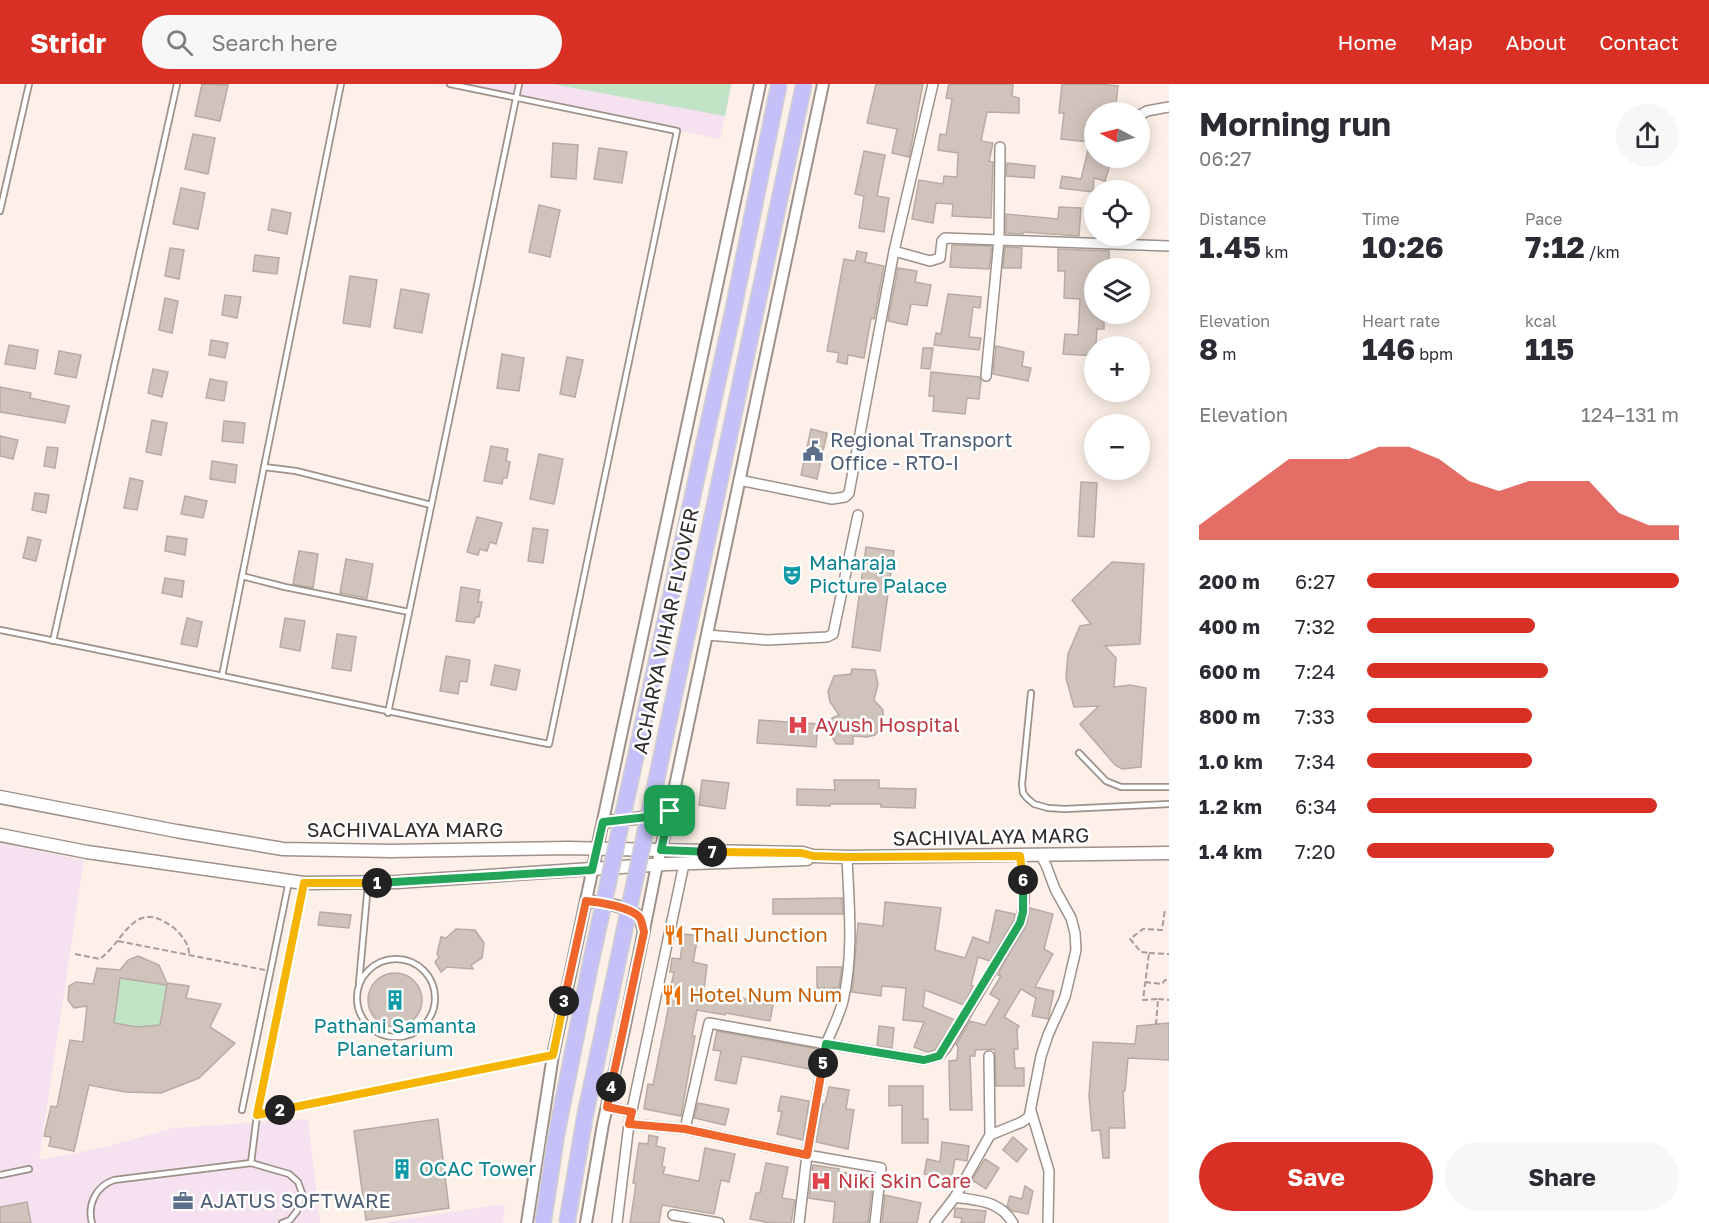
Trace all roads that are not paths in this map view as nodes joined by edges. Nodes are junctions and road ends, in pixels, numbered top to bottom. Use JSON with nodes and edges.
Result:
{"nodes":[{"id":1,"x":28,"y":84,"type":"edge"},
{"id":2,"x":177,"y":84,"type":"edge"},
{"id":3,"x":341,"y":84,"type":"edge"},
{"id":4,"x":450,"y":84,"type":"edge"},
{"id":5,"x":519,"y":84,"type":"edge"},
{"id":6,"x":760,"y":84,"type":"edge"},
{"id":7,"x":779,"y":84,"type":"edge"},
{"id":8,"x":804,"y":84,"type":"edge"},
{"id":9,"x":823,"y":84,"type":"edge"},
{"id":10,"x":933,"y":84,"type":"edge"},
{"id":11,"x":516,"y":98,"type":"junction"},
{"id":12,"x":1169,"y":107,"type":"edge"},
{"id":13,"x":1150,"y":110,"type":"edge"},
{"id":14,"x":1000,"y":147,"type":"dead end"},
{"id":15,"x":0,"y":211,"type":"edge"},
{"id":16,"x":999,"y":240,"type":"junction"},
{"id":17,"x":1169,"y":246,"type":"edge"},
{"id":18,"x":894,"y":251,"type":"junction"},
{"id":19,"x":986,"y":376,"type":"dead end"},
{"id":20,"x":264,"y":467,"type":"junction"},
{"id":21,"x":739,"y":480,"type":"junction"},
{"id":22,"x":431,"y":505,"type":"junction"},
{"id":23,"x":858,"y":515,"type":"dead end"},
{"id":24,"x":242,"y":576,"type":"junction"},
{"id":25,"x":409,"y":612,"type":"junction"},
{"id":26,"x":0,"y":630,"type":"edge"},
{"id":27,"x":707,"y":635,"type":"junction"},
{"id":28,"x":53,"y":641,"type":"junction"},
{"id":29,"x":222,"y":676,"type":"junction"},
{"id":30,"x":1031,"y":693,"type":"dead end"},
{"id":31,"x":388,"y":713,"type":"junction"},
{"id":32,"x":1079,"y":753,"type":"dead end"},
{"id":33,"x":1169,"y":787,"type":"edge"},
{"id":34,"x":0,"y":797,"type":"edge"},
{"id":35,"x":1169,"y":804,"type":"edge"},
{"id":36,"x":670,"y":811,"type":"junction"},
{"id":37,"x":603,"y":822,"type":"junction"},
{"id":38,"x":0,"y":835,"type":"edge"},
{"id":39,"x":596,"y":849,"type":"junction"},
{"id":40,"x":661,"y":850,"type":"junction"},
{"id":41,"x":1040,"y":854,"type":"junction"},
{"id":42,"x":1169,"y":854,"type":"edge"},
{"id":43,"x":813,"y":856,"type":"junction"},
{"id":44,"x":1020,"y":856,"type":"junction"},
{"id":45,"x":847,"y":857,"type":"junction"},
{"id":46,"x":684,"y":864,"type":"junction"},
{"id":47,"x":657,"y":865,"type":"junction"},
{"id":48,"x":592,"y":870,"type":"junction"},
{"id":49,"x":289,"y":881,"type":"junction"},
{"id":50,"x":304,"y":883,"type":"junction"},
{"id":51,"x":368,"y":883,"type":"junction"},
{"id":52,"x":586,"y":901,"type":"junction"},
{"id":53,"x":644,"y":932,"type":"junction"},
{"id":54,"x":358,"y":986,"type":"junction"},
{"id":55,"x":826,"y":1044,"type":"junction"},
{"id":56,"x":553,"y":1055,"type":"junction"},
{"id":57,"x":988,"y":1056,"type":"dead end"},
{"id":58,"x":607,"y":1107,"type":"junction"},
{"id":59,"x":242,"y":1110,"type":"dead end"},
{"id":60,"x":1031,"y":1111,"type":"junction"},
{"id":61,"x":632,"y":1112,"type":"junction"},
{"id":62,"x":257,"y":1115,"type":"junction"},
{"id":63,"x":629,"y":1124,"type":"junction"},
{"id":64,"x":685,"y":1129,"type":"junction"},
{"id":65,"x":990,"y":1135,"type":"junction"},
{"id":66,"x":807,"y":1155,"type":"junction"},
{"id":67,"x":251,"y":1163,"type":"junction"},
{"id":68,"x":29,"y":1169,"type":"dead end"},
{"id":69,"x":0,"y":1175,"type":"edge"},
{"id":70,"x":955,"y":1197,"type":"junction"},
{"id":71,"x":673,"y":1215,"type":"dead end"},
{"id":72,"x":92,"y":1223,"type":"edge"},
{"id":73,"x":282,"y":1223,"type":"edge"},
{"id":74,"x":526,"y":1223,"type":"edge"},
{"id":75,"x":543,"y":1223,"type":"edge"},
{"id":76,"x":567,"y":1223,"type":"edge"},
{"id":77,"x":585,"y":1223,"type":"edge"},
{"id":78,"x":617,"y":1223,"type":"edge"},
{"id":79,"x":719,"y":1223,"type":"edge"},
{"id":80,"x":799,"y":1223,"type":"edge"},
{"id":81,"x":875,"y":1223,"type":"edge"},
{"id":82,"x":934,"y":1223,"type":"edge"},
{"id":83,"x":1013,"y":1223,"type":"edge"},
{"id":84,"x":1048,"y":1223,"type":"edge"}],
"edges":[{"from":1,"to":15,"type":"lane"},
{"from":2,"to":28,"type":"lane"},
{"from":3,"to":20,"type":"lane"},
{"from":4,"to":11,"type":"lane"},
{"from":5,"to":11,"type":"lane"},
{"from":6,"to":37,"type":"street"},
{"from":7,"to":75,"type":"highway","name":"ACHARYA VIHAR FLYOVER","bridge":true},
{"from":8,"to":76,"type":"highway","name":"ACHARYA VIHAR FLYOVER","bridge":true},
{"from":9,"to":21,"type":"street"},
{"from":10,"to":18,"type":"street"},
{"from":11,"to":22,"type":"lane"},
{"from":11,"to":31,"type":"lane"},
{"from":12,"to":13,"type":"street"},
{"from":14,"to":16,"type":"street"},
{"from":16,"to":17,"type":"street"},
{"from":16,"to":18,"type":"street"},
{"from":16,"to":19,"type":"street"},
{"from":18,"to":21,"type":"street"},
{"from":20,"to":22,"type":"lane"},
{"from":20,"to":24,"type":"lane"},
{"from":21,"to":27,"type":"street"},
{"from":22,"to":25,"type":"lane"},
{"from":23,"to":27,"type":"street"},
{"from":24,"to":25,"type":"lane"},
{"from":24,"to":29,"type":"lane"},
{"from":25,"to":31,"type":"lane"},
{"from":26,"to":28,"type":"lane"},
{"from":27,"to":36,"type":"street"},
{"from":28,"to":29,"type":"lane"},
{"from":29,"to":31,"type":"lane"},
{"from":30,"to":35,"type":"lane"},
{"from":32,"to":33,"type":"lane"},
{"from":34,"to":39,"type":"main road","name":"SACHIVALAYA MARG"},
{"from":36,"to":37,"type":"street"},
{"from":36,"to":40,"type":"street"},
{"from":37,"to":39,"type":"street"},
{"from":38,"to":49,"type":"main road","name":"SACHIVALAYA MARG"},
{"from":39,"to":40,"type":"main road","name":"SACHIVALAYA MARG"},
{"from":39,"to":48,"type":"street"},
{"from":40,"to":43,"type":"main road","name":"SACHIVALAYA MARG"},
{"from":40,"to":47,"type":"street"},
{"from":41,"to":42,"type":"main road","name":"SACHIVALAYA MARG"},
{"from":41,"to":44,"type":"main road","name":"SACHIVALAYA MARG"},
{"from":41,"to":60,"type":"street"},
{"from":43,"to":45,"type":"main road","name":"SACHIVALAYA MARG"},
{"from":43,"to":46,"type":"main road","name":"SACHIVALAYA MARG"},
{"from":44,"to":45,"type":"main road","name":"SACHIVALAYA MARG"},
{"from":44,"to":55,"type":"street"},
{"from":45,"to":55,"type":"street"},
{"from":46,"to":47,"type":"main road","name":"SACHIVALAYA MARG"},
{"from":46,"to":61,"type":"street"},
{"from":47,"to":48,"type":"main road","name":"SACHIVALAYA MARG"},
{"from":47,"to":53,"type":"street"},
{"from":48,"to":51,"type":"main road","name":"SACHIVALAYA MARG"},
{"from":48,"to":52,"type":"street"},
{"from":49,"to":50,"type":"main road","name":"SACHIVALAYA MARG"},
{"from":49,"to":59,"type":"lane"},
{"from":50,"to":51,"type":"main road","name":"SACHIVALAYA MARG"},
{"from":50,"to":62,"type":"lane"},
{"from":51,"to":54,"type":"lane"},
{"from":52,"to":53,"type":"street"},
{"from":52,"to":56,"type":"street"},
{"from":53,"to":58,"type":"street"},
{"from":54,"to":54,"type":"lane"},
{"from":55,"to":64,"type":"street"},
{"from":55,"to":66,"type":"street"},
{"from":56,"to":62,"type":"lane"},
{"from":56,"to":74,"type":"street"},
{"from":57,"to":65,"type":"street"},
{"from":58,"to":61,"type":"street"},
{"from":58,"to":77,"type":"street"},
{"from":60,"to":65,"type":"street"},
{"from":60,"to":84,"type":"street"},
{"from":61,"to":63,"type":"street"},
{"from":62,"to":67,"type":"lane"},
{"from":63,"to":64,"type":"street"},
{"from":63,"to":78,"type":"street"},
{"from":64,"to":66,"type":"street"},
{"from":65,"to":70,"type":"street"},
{"from":66,"to":80,"type":"street"},
{"from":66,"to":81,"type":"street"},
{"from":67,"to":72,"type":"lane"},
{"from":67,"to":73,"type":"lane"},
{"from":68,"to":69,"type":"lane"},
{"from":70,"to":82,"type":"street"},
{"from":70,"to":83,"type":"street"},
{"from":71,"to":79,"type":"street"}]}
